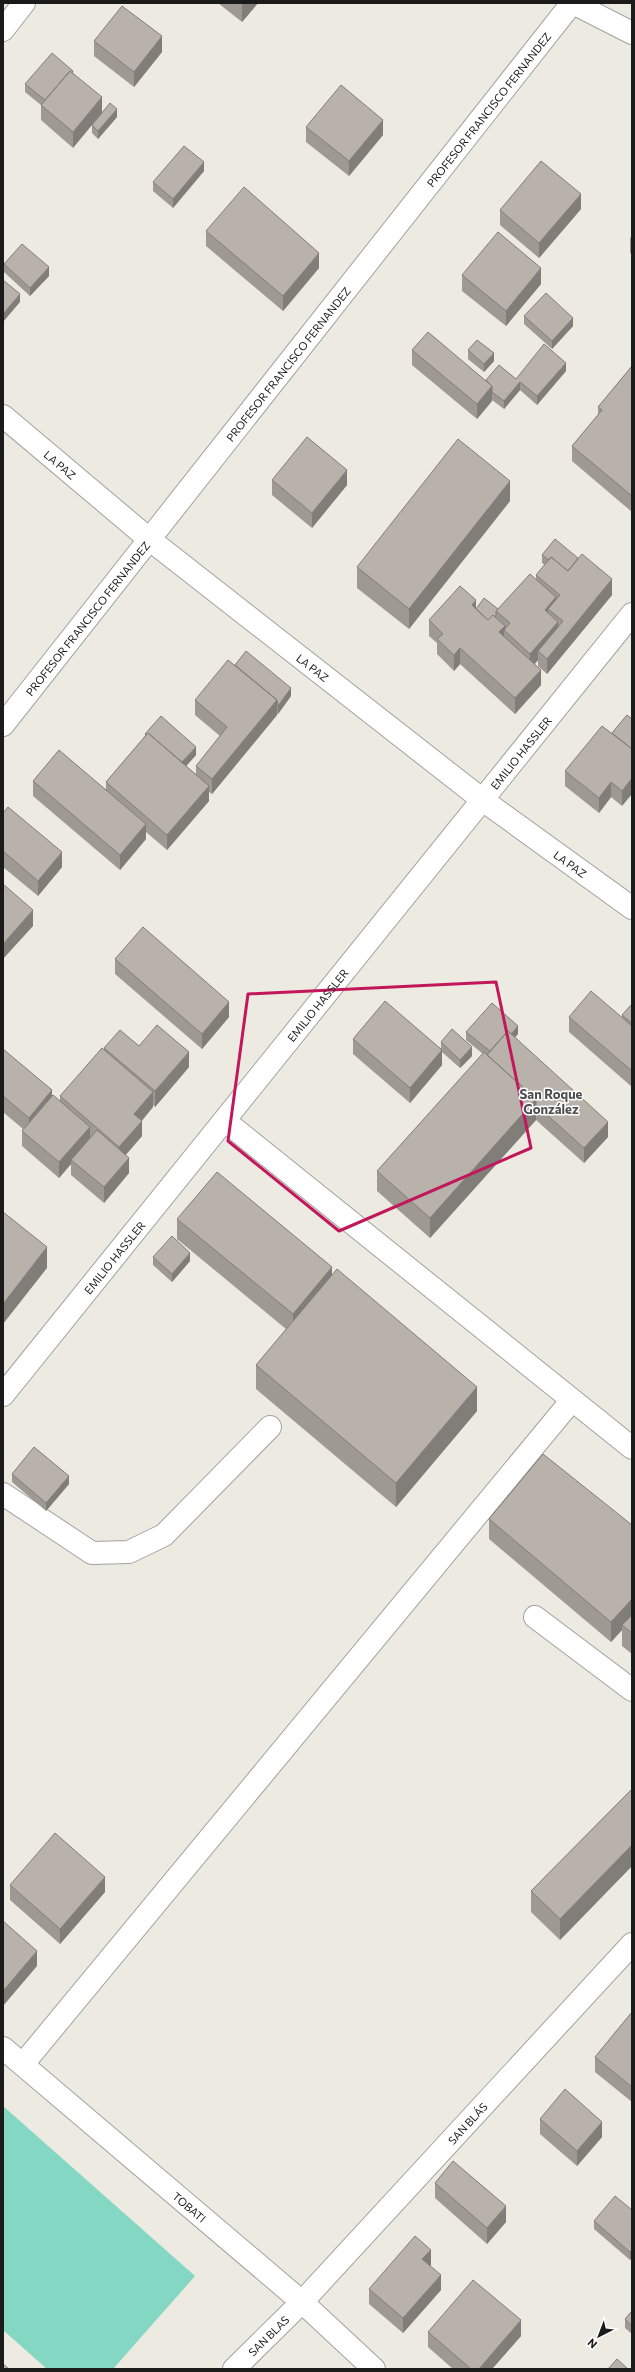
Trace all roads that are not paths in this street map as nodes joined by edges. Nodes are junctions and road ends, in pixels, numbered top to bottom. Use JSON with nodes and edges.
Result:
{"nodes":[{"id":1,"x":24,"y":3,"type":"edge"},
{"id":2,"x":572,"y":3,"type":"edge"},
{"id":3,"x":3,"y":30,"type":"edge"},
{"id":4,"x":632,"y":33,"type":"edge"},
{"id":5,"x":3,"y":416,"type":"edge"},
{"id":6,"x":149,"y":539,"type":"junction"},
{"id":7,"x":632,"y":614,"type":"edge"},
{"id":8,"x":3,"y":725,"type":"edge"},
{"id":9,"x":484,"y":800,"type":"junction"},
{"id":10,"x":632,"y":908,"type":"edge"},
{"id":11,"x":225,"y":1121,"type":"junction"},
{"id":12,"x":3,"y":1395,"type":"edge"},
{"id":13,"x":572,"y":1400,"type":"junction"},
{"id":14,"x":270,"y":1426,"type":"dead end"},
{"id":15,"x":632,"y":1448,"type":"edge"},
{"id":16,"x":3,"y":1494,"type":"edge"},
{"id":17,"x":535,"y":1617,"type":"dead end"},
{"id":18,"x":632,"y":1690,"type":"edge"},
{"id":19,"x":632,"y":1944,"type":"edge"},
{"id":20,"x":3,"y":2048,"type":"edge"},
{"id":21,"x":23,"y":2064,"type":"junction"},
{"id":22,"x":302,"y":2302,"type":"junction"},
{"id":23,"x":234,"y":2369,"type":"edge"},
{"id":24,"x":374,"y":2369,"type":"edge"}],
"edges":[{"from":1,"to":3,"type":"street"},
{"from":2,"to":4,"type":"street"},
{"from":2,"to":6,"type":"street","name":"PROFESOR FRANCISCO FERNANDEZ"},
{"from":5,"to":6,"type":"street","name":"LA PAZ"},
{"from":6,"to":8,"type":"street","name":"PROFESOR FRANCISCO FERNANDEZ"},
{"from":6,"to":9,"type":"street","name":"LA PAZ"},
{"from":7,"to":9,"type":"street","name":"EMILIO HASSLER"},
{"from":9,"to":10,"type":"street","name":"LA PAZ"},
{"from":9,"to":11,"type":"street","name":"EMILIO HASSLER"},
{"from":11,"to":12,"type":"street","name":"EMILIO HASSLER"},
{"from":11,"to":13,"type":"street"},
{"from":13,"to":15,"type":"street"},
{"from":13,"to":21,"type":"street"},
{"from":14,"to":16,"type":"street"},
{"from":17,"to":18,"type":"street"},
{"from":19,"to":22,"type":"street","name":"SAN BLÁS"},
{"from":20,"to":21,"type":"street","name":"TOBATI"},
{"from":21,"to":22,"type":"street","name":"TOBATI"},
{"from":22,"to":23,"type":"street","name":"SAN BLAS"},
{"from":22,"to":24,"type":"street","name":"TOBATI"}]}
